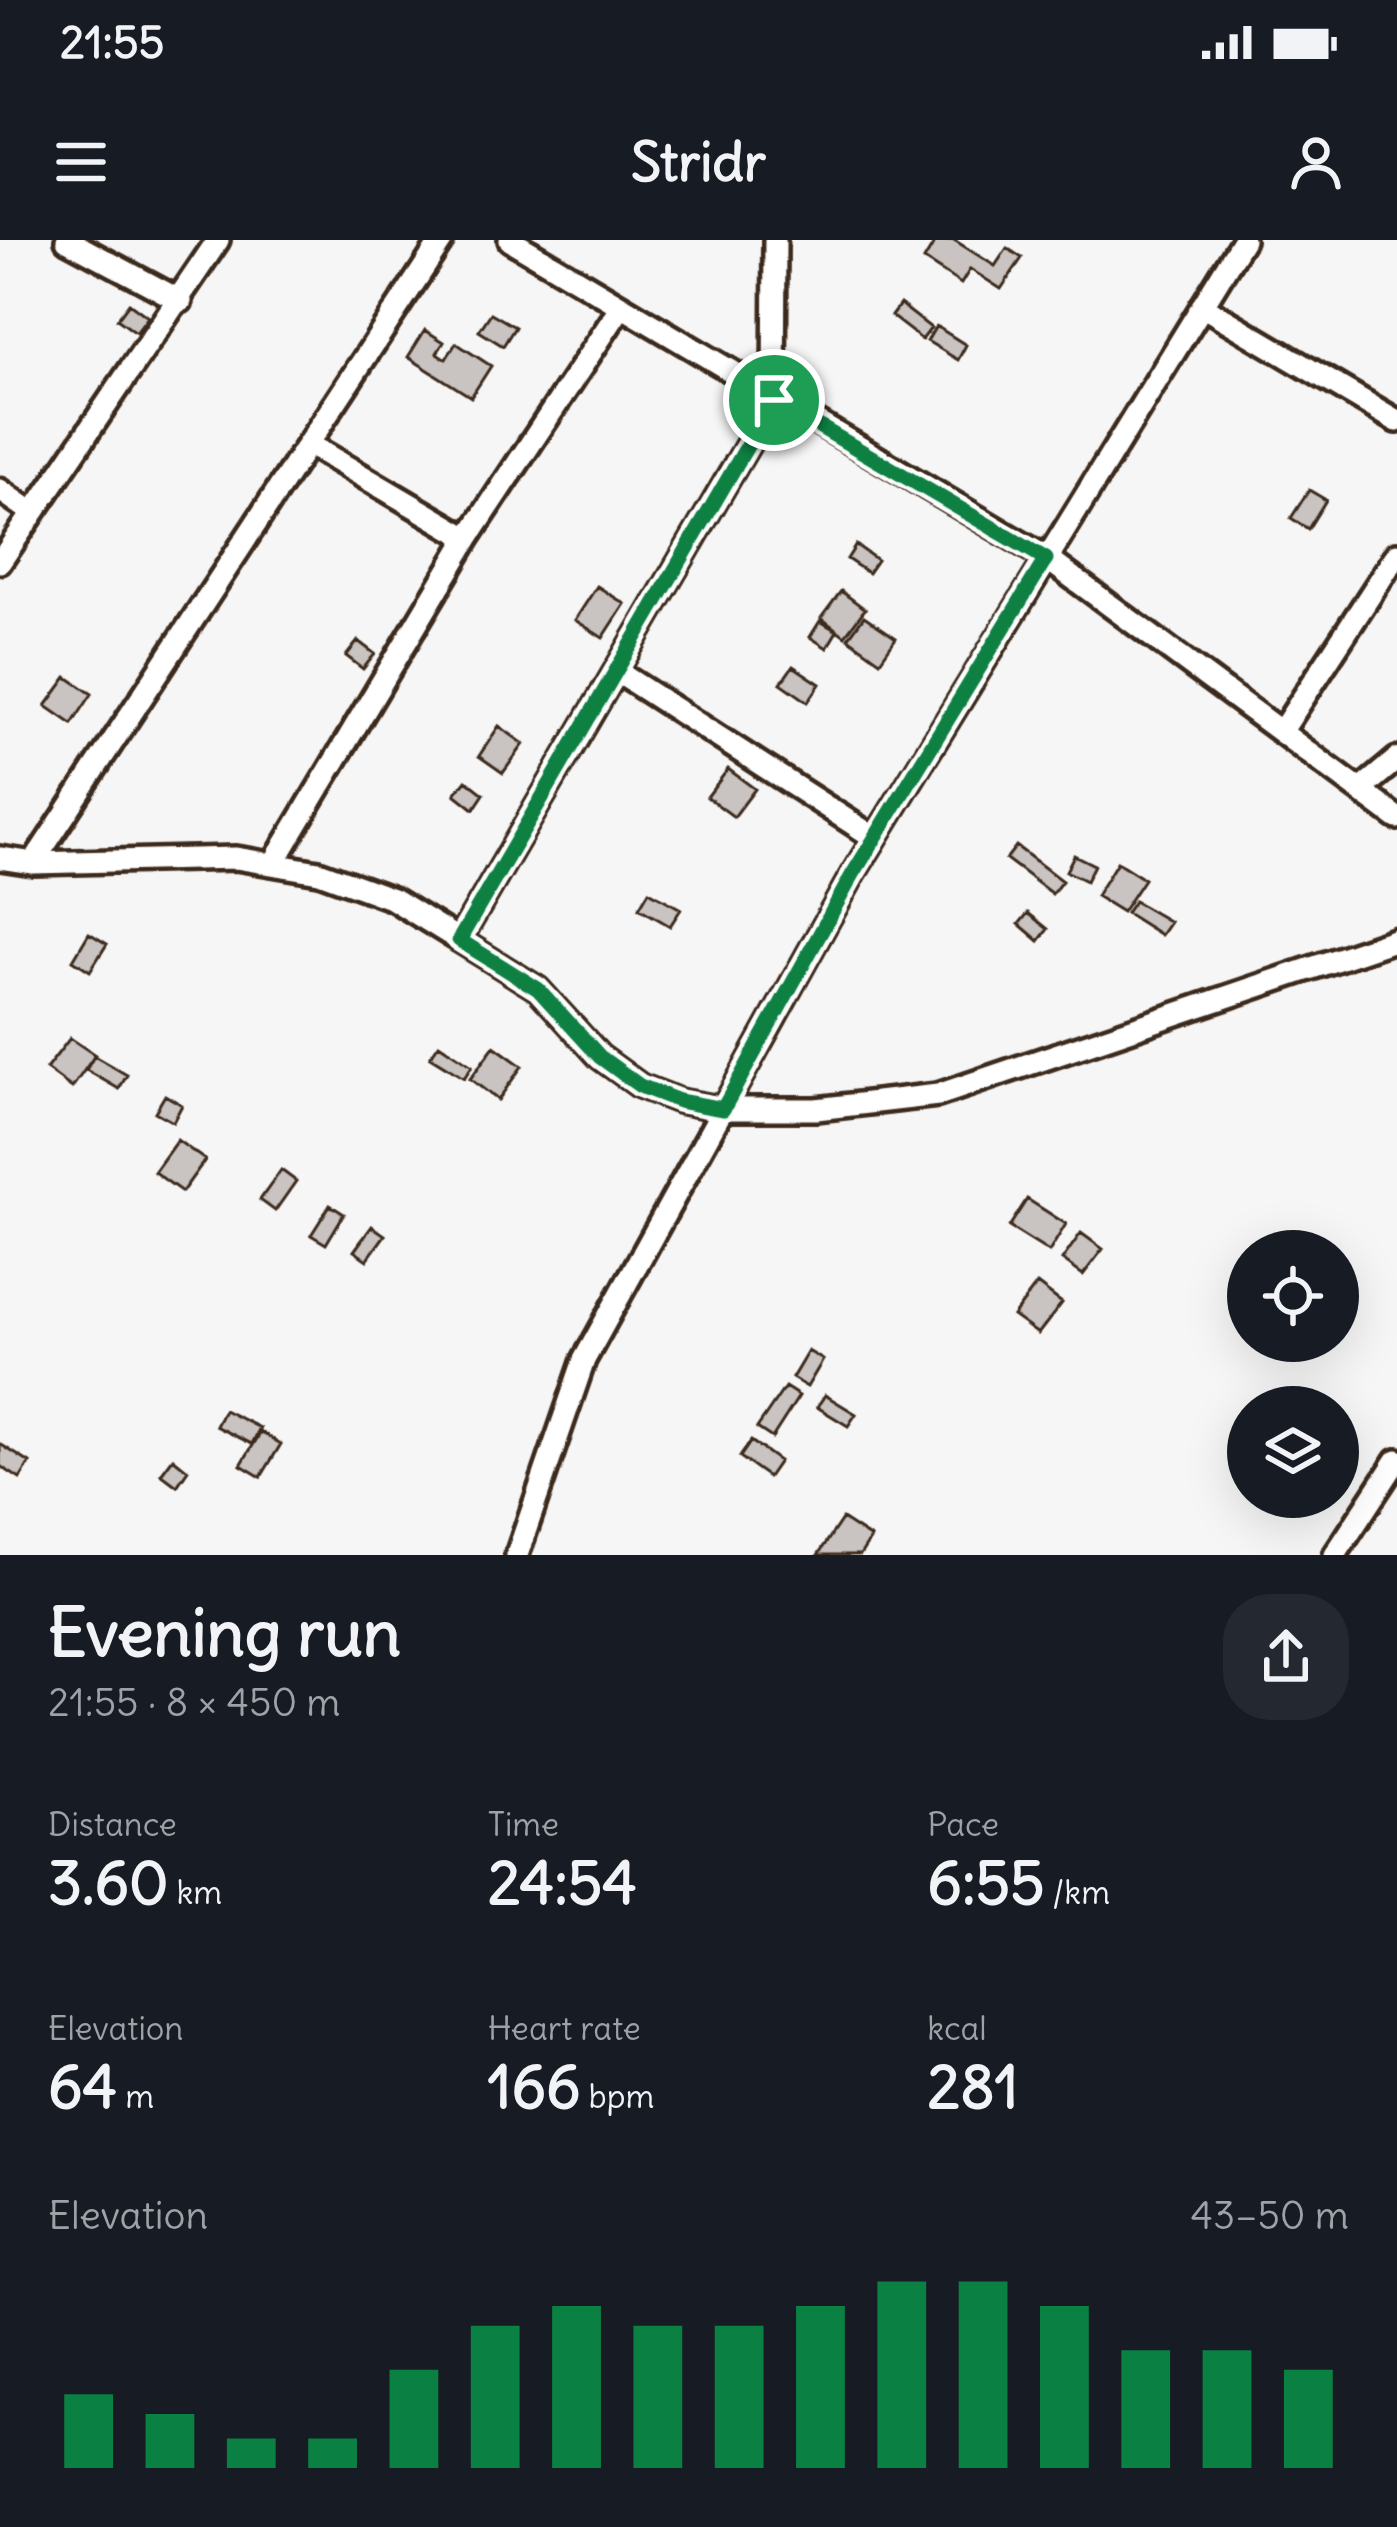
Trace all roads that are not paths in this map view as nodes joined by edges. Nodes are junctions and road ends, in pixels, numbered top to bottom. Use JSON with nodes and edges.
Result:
{"nodes":[{"id":1,"x":67,"y":240,"type":"edge"},
{"id":2,"x":218,"y":240,"type":"edge"},
{"id":3,"x":442,"y":240,"type":"edge"},
{"id":4,"x":510,"y":240,"type":"edge"},
{"id":5,"x":775,"y":240,"type":"edge"},
{"id":6,"x":1243,"y":240,"type":"edge"},
{"id":7,"x":182,"y":301,"type":"junction"},
{"id":8,"x":1202,"y":305,"type":"junction"},
{"id":9,"x":621,"y":307,"type":"junction"},
{"id":10,"x":774,"y":400,"type":"junction"},
{"id":11,"x":1397,"y":421,"type":"edge"},
{"id":12,"x":308,"y":443,"type":"junction"},
{"id":13,"x":0,"y":490,"type":"edge"},
{"id":14,"x":33,"y":513,"type":"junction"},
{"id":15,"x":467,"y":538,"type":"junction"},
{"id":16,"x":1397,"y":554,"type":"edge"},
{"id":17,"x":1046,"y":559,"type":"junction"},
{"id":18,"x":0,"y":562,"type":"edge"},
{"id":19,"x":616,"y":670,"type":"junction"},
{"id":20,"x":1280,"y":732,"type":"junction"},
{"id":21,"x":1397,"y":759,"type":"edge"},
{"id":22,"x":1360,"y":790,"type":"junction"},
{"id":23,"x":1397,"y":818,"type":"edge"},
{"id":24,"x":875,"y":838,"type":"junction"},
{"id":25,"x":0,"y":858,"type":"edge"},
{"id":26,"x":274,"y":861,"type":"junction"},
{"id":27,"x":33,"y":863,"type":"junction"},
{"id":28,"x":1397,"y":939,"type":"edge"},
{"id":29,"x":459,"y":940,"type":"junction"},
{"id":30,"x":723,"y":1109,"type":"junction"},
{"id":31,"x":1397,"y":1460,"type":"edge"},
{"id":32,"x":517,"y":1555,"type":"edge"},
{"id":33,"x":1335,"y":1555,"type":"edge"}],
"edges":[{"from":1,"to":7,"type":"street"},
{"from":2,"to":7,"type":"street"},
{"from":3,"to":12,"type":"street"},
{"from":4,"to":9,"type":"street"},
{"from":5,"to":10,"type":"street"},
{"from":6,"to":8,"type":"street"},
{"from":7,"to":14,"type":"street"},
{"from":8,"to":11,"type":"street"},
{"from":8,"to":17,"type":"street"},
{"from":9,"to":10,"type":"street"},
{"from":9,"to":15,"type":"street"},
{"from":10,"to":17,"type":"street"},
{"from":10,"to":19,"type":"street"},
{"from":12,"to":15,"type":"street"},
{"from":12,"to":27,"type":"street"},
{"from":13,"to":14,"type":"street"},
{"from":14,"to":18,"type":"street"},
{"from":15,"to":26,"type":"street"},
{"from":16,"to":20,"type":"street"},
{"from":17,"to":20,"type":"street"},
{"from":17,"to":24,"type":"street"},
{"from":19,"to":24,"type":"street"},
{"from":19,"to":29,"type":"street"},
{"from":20,"to":22,"type":"street"},
{"from":21,"to":22,"type":"street"},
{"from":22,"to":23,"type":"street"},
{"from":24,"to":30,"type":"street"},
{"from":25,"to":27,"type":"street"},
{"from":26,"to":27,"type":"street"},
{"from":26,"to":29,"type":"street"},
{"from":28,"to":30,"type":"street"},
{"from":29,"to":30,"type":"street"},
{"from":30,"to":32,"type":"street"},
{"from":31,"to":33,"type":"street"}]}
